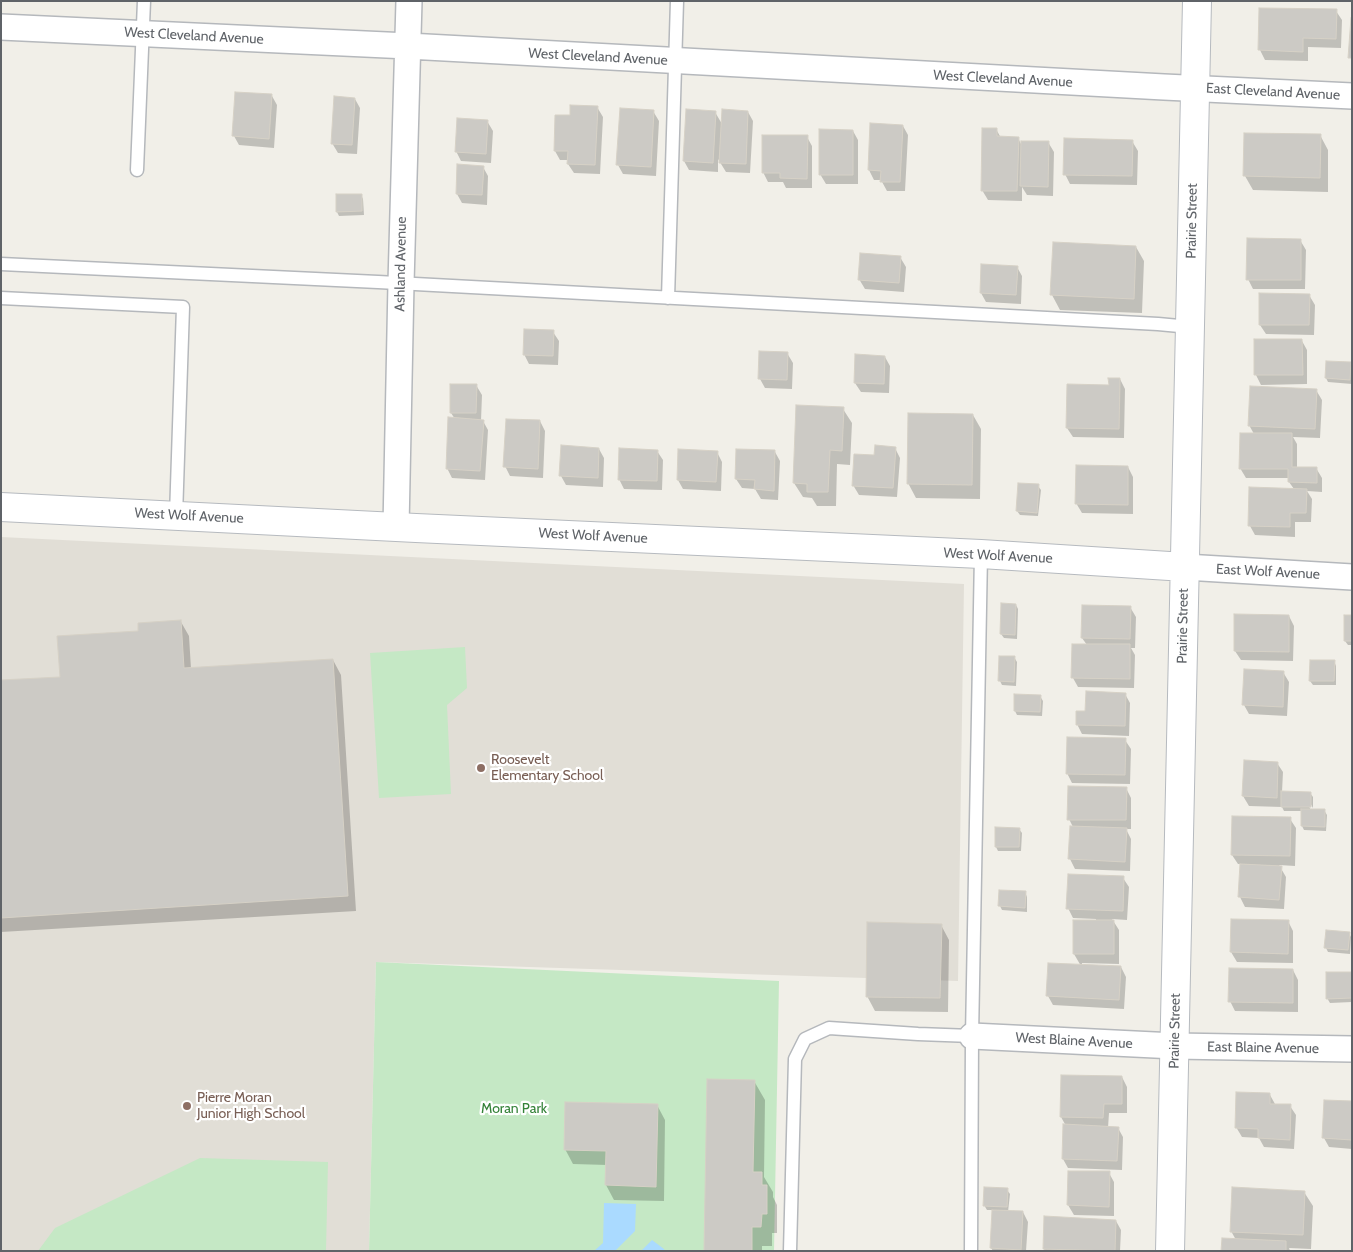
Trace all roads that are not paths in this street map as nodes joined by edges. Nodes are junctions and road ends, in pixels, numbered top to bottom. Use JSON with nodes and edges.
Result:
{"nodes":[{"id":1,"x":144,"y":1,"type":"edge"},
{"id":2,"x":409,"y":1,"type":"edge"},
{"id":3,"x":676,"y":1,"type":"edge"},
{"id":4,"x":1198,"y":1,"type":"edge"},
{"id":5,"x":1,"y":27,"type":"edge"},
{"id":6,"x":142,"y":34,"type":"junction"},
{"id":7,"x":408,"y":46,"type":"junction"},
{"id":8,"x":675,"y":61,"type":"junction"},
{"id":9,"x":1195,"y":89,"type":"junction"},
{"id":10,"x":1352,"y":96,"type":"edge"},
{"id":11,"x":137,"y":170,"type":"dead end"},
{"id":12,"x":1,"y":264,"type":"edge"},
{"id":13,"x":401,"y":284,"type":"junction"},
{"id":14,"x":1,"y":298,"type":"edge"},
{"id":15,"x":668,"y":298,"type":"junction"},
{"id":16,"x":1190,"y":327,"type":"junction"},
{"id":17,"x":1,"y":506,"type":"edge"},
{"id":18,"x":176,"y":516,"type":"junction"},
{"id":19,"x":396,"y":527,"type":"junction"},
{"id":20,"x":980,"y":554,"type":"junction"},
{"id":21,"x":1185,"y":567,"type":"junction"},
{"id":22,"x":1352,"y":577,"type":"edge"},
{"id":23,"x":972,"y":1036,"type":"junction"},
{"id":24,"x":1175,"y":1046,"type":"junction"},
{"id":25,"x":1352,"y":1049,"type":"edge"},
{"id":26,"x":790,"y":1251,"type":"edge"},
{"id":27,"x":970,"y":1251,"type":"edge"},
{"id":28,"x":1170,"y":1251,"type":"edge"}],
"edges":[{"from":1,"to":6,"type":"lane"},
{"from":2,"to":7,"type":"street","name":"Ashland Avenue"},
{"from":3,"to":8,"type":"lane"},
{"from":4,"to":9,"type":"main road","name":"Prairie Street"},
{"from":5,"to":6,"type":"street","name":"West Cleveland Avenue"},
{"from":6,"to":7,"type":"street","name":"West Cleveland Avenue"},
{"from":6,"to":11,"type":"lane"},
{"from":7,"to":8,"type":"street","name":"West Cleveland Avenue"},
{"from":7,"to":13,"type":"street","name":"Ashland Avenue"},
{"from":8,"to":9,"type":"street","name":"West Cleveland Avenue"},
{"from":8,"to":15,"type":"lane"},
{"from":9,"to":10,"type":"street","name":"East Cleveland Avenue"},
{"from":9,"to":16,"type":"main road","name":"Prairie Street"},
{"from":12,"to":13,"type":"lane"},
{"from":13,"to":15,"type":"lane"},
{"from":13,"to":19,"type":"street","name":"Ashland Avenue"},
{"from":14,"to":18,"type":"lane"},
{"from":15,"to":16,"type":"lane"},
{"from":16,"to":21,"type":"main road","name":"Prairie Street"},
{"from":17,"to":18,"type":"main road","name":"West Wolf Avenue"},
{"from":18,"to":19,"type":"main road","name":"West Wolf Avenue"},
{"from":19,"to":20,"type":"main road","name":"West Wolf Avenue"},
{"from":20,"to":21,"type":"main road","name":"West Wolf Avenue"},
{"from":20,"to":23,"type":"lane"},
{"from":21,"to":22,"type":"street","name":"East Wolf Avenue"},
{"from":21,"to":24,"type":"main road","name":"Prairie Street"},
{"from":23,"to":24,"type":"street","name":"West Blaine Avenue"},
{"from":23,"to":26,"type":"lane"},
{"from":23,"to":27,"type":"lane"},
{"from":24,"to":25,"type":"street","name":"East Blaine Avenue"},
{"from":24,"to":28,"type":"main road","name":"Prairie Street"}]}
